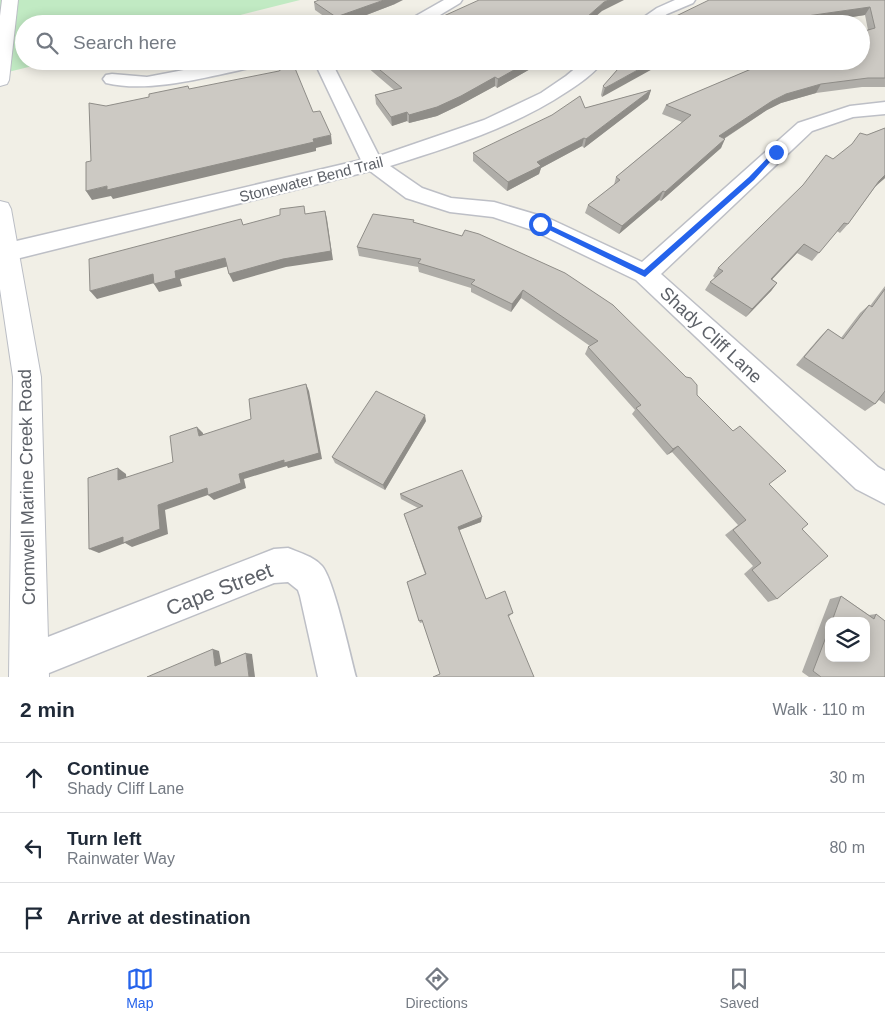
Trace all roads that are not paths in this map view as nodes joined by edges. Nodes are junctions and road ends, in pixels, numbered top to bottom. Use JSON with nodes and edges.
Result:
{"nodes":[{"id":1,"x":10,"y":0,"type":"edge"},
{"id":2,"x":455,"y":0,"type":"edge"},
{"id":3,"x":688,"y":0,"type":"edge"},
{"id":4,"x":429,"y":15,"type":"edge"},
{"id":5,"x":656,"y":15,"type":"edge"},
{"id":6,"x":212,"y":70,"type":"edge"},
{"id":7,"x":326,"y":70,"type":"edge"},
{"id":8,"x":583,"y":70,"type":"edge"},
{"id":9,"x":112,"y":79,"type":"dead end"},
{"id":10,"x":0,"y":80,"type":"edge"},
{"id":11,"x":885,"y":108,"type":"edge"},
{"id":12,"x":373,"y":164,"type":"junction"},
{"id":13,"x":0,"y":209,"type":"edge"},
{"id":14,"x":8,"y":252,"type":"junction"},
{"id":15,"x":645,"y":274,"type":"junction"},
{"id":16,"x":885,"y":489,"type":"edge"},
{"id":17,"x":30,"y":670,"type":"edge"},
{"id":18,"x":337,"y":677,"type":"edge"}],
"edges":[{"from":1,"to":10,"type":"main road"},
{"from":2,"to":4,"type":"street"},
{"from":3,"to":5,"type":"street"},
{"from":6,"to":9,"type":"street"},
{"from":7,"to":12,"type":"street","name":"Shady Cliff Lane"},
{"from":8,"to":12,"type":"street","name":"Stonewater Bend Trail"},
{"from":11,"to":15,"type":"street"},
{"from":12,"to":14,"type":"street","name":"Stonewater Bend Trail"},
{"from":12,"to":15,"type":"street","name":"Shady Cliff Lane"},
{"from":13,"to":14,"type":"main road","name":"Cromwell Marine Creek Road"},
{"from":14,"to":17,"type":"main road","name":"Cromwell Marine Creek Road"},
{"from":15,"to":16,"type":"street","name":"Shady Cliff Lane"},
{"from":17,"to":18,"type":"street","name":"Cape Street"}]}
